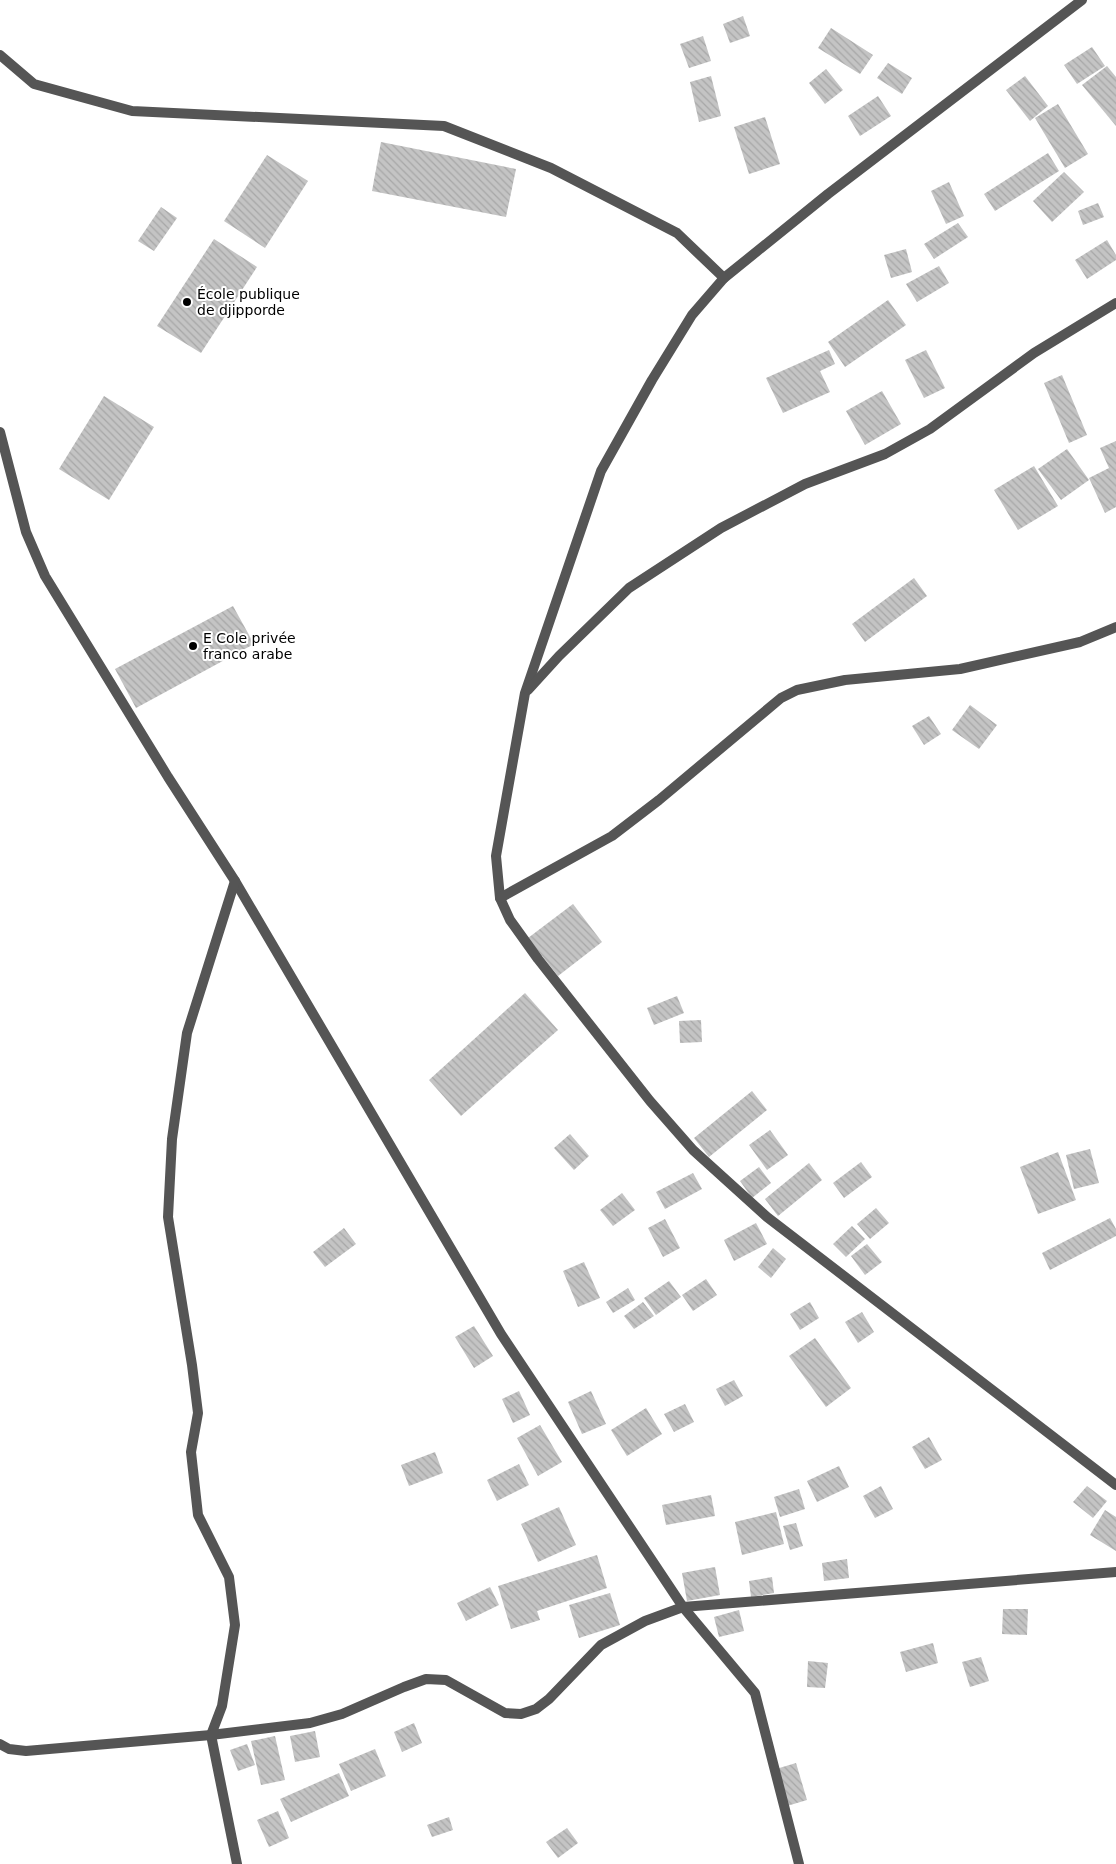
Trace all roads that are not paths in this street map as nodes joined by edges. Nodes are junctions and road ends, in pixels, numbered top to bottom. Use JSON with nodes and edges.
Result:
{"nodes":[{"id":1,"x":1082,"y":0,"type":"edge"},
{"id":2,"x":0,"y":55,"type":"edge"},
{"id":3,"x":724,"y":278,"type":"junction"},
{"id":4,"x":1116,"y":303,"type":"edge"},
{"id":5,"x":0,"y":432,"type":"edge"},
{"id":6,"x":1116,"y":627,"type":"edge"},
{"id":7,"x":525,"y":692,"type":"junction"},
{"id":8,"x":235,"y":881,"type":"junction"},
{"id":9,"x":500,"y":898,"type":"junction"},
{"id":10,"x":1116,"y":1485,"type":"edge"},
{"id":11,"x":1116,"y":1572,"type":"edge"},
{"id":12,"x":683,"y":1608,"type":"junction"},
{"id":13,"x":211,"y":1735,"type":"junction"},
{"id":14,"x":0,"y":1744,"type":"edge"},
{"id":15,"x":237,"y":1864,"type":"edge"},
{"id":16,"x":798,"y":1864,"type":"edge"}],
"edges":[{"from":1,"to":3,"type":"street"},
{"from":2,"to":3,"type":"street"},
{"from":3,"to":7,"type":"street"},
{"from":4,"to":7,"type":"street"},
{"from":5,"to":8,"type":"street"},
{"from":6,"to":9,"type":"street"},
{"from":7,"to":9,"type":"street"},
{"from":8,"to":12,"type":"street"},
{"from":8,"to":13,"type":"street"},
{"from":9,"to":10,"type":"street"},
{"from":11,"to":12,"type":"street"},
{"from":12,"to":13,"type":"street"},
{"from":12,"to":16,"type":"street"},
{"from":13,"to":14,"type":"street"},
{"from":13,"to":15,"type":"street"}]}
